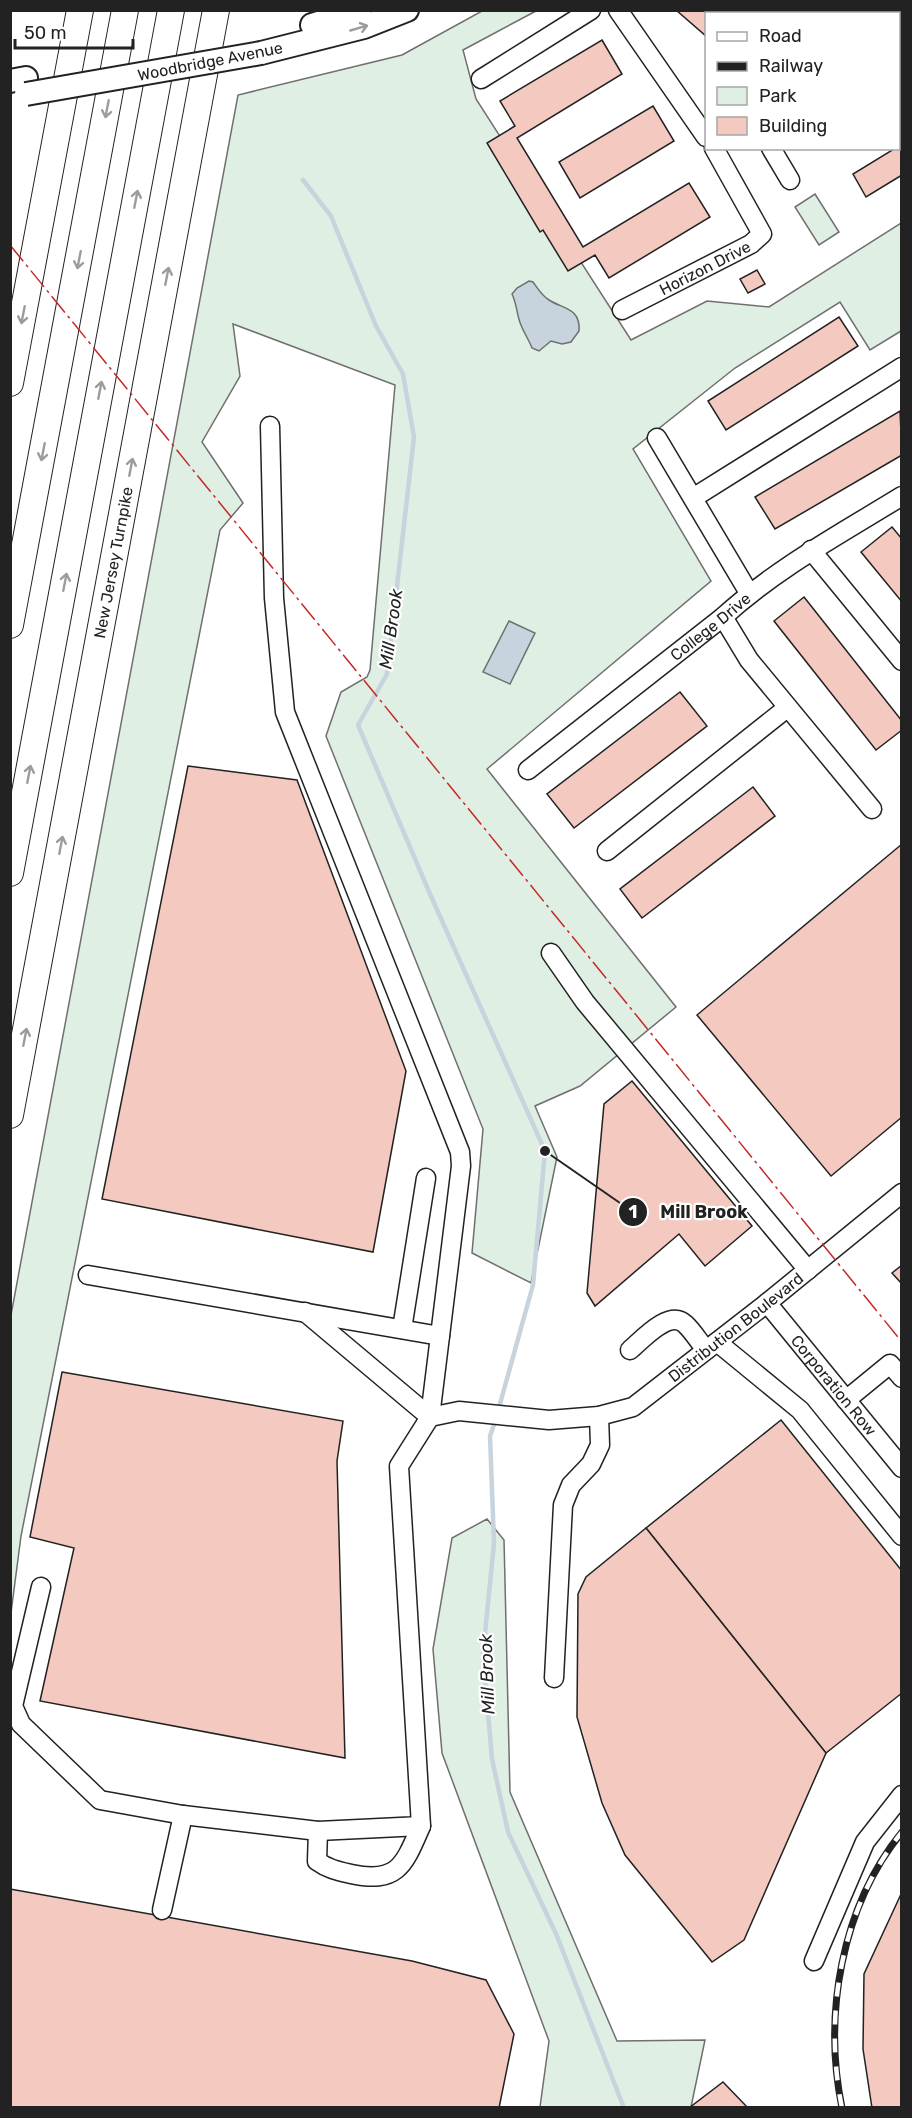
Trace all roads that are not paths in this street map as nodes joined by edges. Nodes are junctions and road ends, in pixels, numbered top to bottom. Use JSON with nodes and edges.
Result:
{"nodes":[{"id":1,"x":80,"y":10,"type":"edge"},
{"id":2,"x":125,"y":10,"type":"edge"},
{"id":3,"x":171,"y":10,"type":"edge"},
{"id":4,"x":216,"y":10,"type":"edge"},
{"id":5,"x":360,"y":10,"type":"edge"},
{"id":6,"x":407,"y":10,"type":"edge"},
{"id":7,"x":591,"y":10,"type":"edge"},
{"id":8,"x":618,"y":10,"type":"edge"},
{"id":9,"x":258,"y":47,"type":"junction"},
{"id":10,"x":481,"y":79,"type":"dead end"},
{"id":11,"x":18,"y":87,"type":"edge"},
{"id":12,"x":705,"y":136,"type":"edge"},
{"id":13,"x":715,"y":150,"type":"edge"},
{"id":14,"x":772,"y":150,"type":"edge"},
{"id":15,"x":790,"y":180,"type":"dead end"},
{"id":16,"x":622,"y":310,"type":"dead end"},
{"id":17,"x":902,"y":367,"type":"edge"},
{"id":18,"x":10,"y":382,"type":"edge"},
{"id":19,"x":270,"y":426,"type":"dead end"},
{"id":20,"x":657,"y":438,"type":"dead end"},
{"id":21,"x":902,"y":496,"type":"edge"},
{"id":22,"x":693,"y":498,"type":"junction"},
{"id":23,"x":811,"y":550,"type":"junction"},
{"id":24,"x":749,"y":593,"type":"junction"},
{"id":25,"x":723,"y":617,"type":"junction"},
{"id":26,"x":10,"y":625,"type":"edge"},
{"id":27,"x":902,"y":661,"type":"edge"},
{"id":28,"x":787,"y":708,"type":"junction"},
{"id":29,"x":528,"y":770,"type":"dead end"},
{"id":30,"x":872,"y":809,"type":"dead end"},
{"id":31,"x":607,"y":851,"type":"dead end"},
{"id":32,"x":10,"y":873,"type":"edge"},
{"id":33,"x":551,"y":953,"type":"dead end"},
{"id":34,"x":10,"y":1115,"type":"edge"},
{"id":35,"x":426,"y":1178,"type":"dead end"},
{"id":36,"x":902,"y":1193,"type":"edge"},
{"id":37,"x":808,"y":1270,"type":"junction"},
{"id":38,"x":88,"y":1275,"type":"dead end"},
{"id":39,"x":767,"y":1303,"type":"junction"},
{"id":40,"x":305,"y":1312,"type":"junction"},
{"id":41,"x":402,"y":1329,"type":"junction"},
{"id":42,"x":440,"y":1336,"type":"junction"},
{"id":43,"x":711,"y":1346,"type":"junction"},
{"id":44,"x":630,"y":1350,"type":"dead end"},
{"id":45,"x":902,"y":1378,"type":"edge"},
{"id":46,"x":846,"y":1400,"type":"junction"},
{"id":47,"x":599,"y":1416,"type":"junction"},
{"id":48,"x":430,"y":1418,"type":"junction"},
{"id":49,"x":902,"y":1468,"type":"edge"},
{"id":50,"x":902,"y":1536,"type":"edge"},
{"id":51,"x":40,"y":1587,"type":"dead end"},
{"id":52,"x":554,"y":1678,"type":"dead end"},
{"id":53,"x":902,"y":1795,"type":"edge"},
{"id":54,"x":183,"y":1815,"type":"junction"},
{"id":55,"x":421,"y":1826,"type":"junction"},
{"id":56,"x":318,"y":1830,"type":"junction"},
{"id":57,"x":162,"y":1910,"type":"dead end"},
{"id":58,"x":814,"y":1961,"type":"dead end"}],
"edges":[{"from":1,"to":18,"type":"highway","one_way":true},
{"from":2,"to":26,"type":"highway","one_way":true},
{"from":32,"to":3,"type":"highway","one_way":true},
{"from":34,"to":4,"type":"highway","name":"New Jersey Turnpike","one_way":true},
{"from":5,"to":9,"type":"main road","name":"Woodbridge Avenue"},
{"from":9,"to":6,"type":"main road","name":"Woodbridge Avenue","one_way":true},
{"from":7,"to":10,"type":"street"},
{"from":8,"to":12,"type":"street"},
{"from":9,"to":11,"type":"main road","name":"Woodbridge Avenue","bridge":true},
{"from":13,"to":16,"type":"street","name":"Horizon Drive"},
{"from":14,"to":15,"type":"street"},
{"from":17,"to":22,"type":"street"},
{"from":19,"to":42,"type":"street"},
{"from":20,"to":22,"type":"street"},
{"from":21,"to":23,"type":"street","name":"College Drive"},
{"from":22,"to":24,"type":"street"},
{"from":23,"to":24,"type":"street","name":"College Drive"},
{"from":23,"to":27,"type":"street"},
{"from":24,"to":25,"type":"street","name":"College Drive"},
{"from":25,"to":28,"type":"street"},
{"from":25,"to":29,"type":"street","name":"College Drive"},
{"from":28,"to":30,"type":"street"},
{"from":28,"to":31,"type":"street"},
{"from":33,"to":37,"type":"street"},
{"from":35,"to":41,"type":"street"},
{"from":36,"to":37,"type":"street","name":"Distribution Boulevard"},
{"from":37,"to":39,"type":"street","name":"Distribution Boulevard"},
{"from":38,"to":40,"type":"street"},
{"from":39,"to":43,"type":"street","name":"Distribution Boulevard"},
{"from":39,"to":46,"type":"street","name":"Corporation Row"},
{"from":40,"to":41,"type":"street"},
{"from":40,"to":48,"type":"street"},
{"from":41,"to":42,"type":"street"},
{"from":42,"to":48,"type":"street"},
{"from":43,"to":44,"type":"street"},
{"from":43,"to":47,"type":"street","name":"Distribution Boulevard"},
{"from":43,"to":50,"type":"street"},
{"from":45,"to":46,"type":"street"},
{"from":46,"to":49,"type":"street","name":"Corporation Row"},
{"from":47,"to":48,"type":"street","name":"Distribution Boulevard"},
{"from":47,"to":52,"type":"street"},
{"from":48,"to":55,"type":"street"},
{"from":51,"to":54,"type":"street"},
{"from":53,"to":58,"type":"street"},
{"from":54,"to":56,"type":"street"},
{"from":54,"to":57,"type":"street"},
{"from":55,"to":56,"type":"street"},
{"from":55,"to":56,"type":"street"}]}
